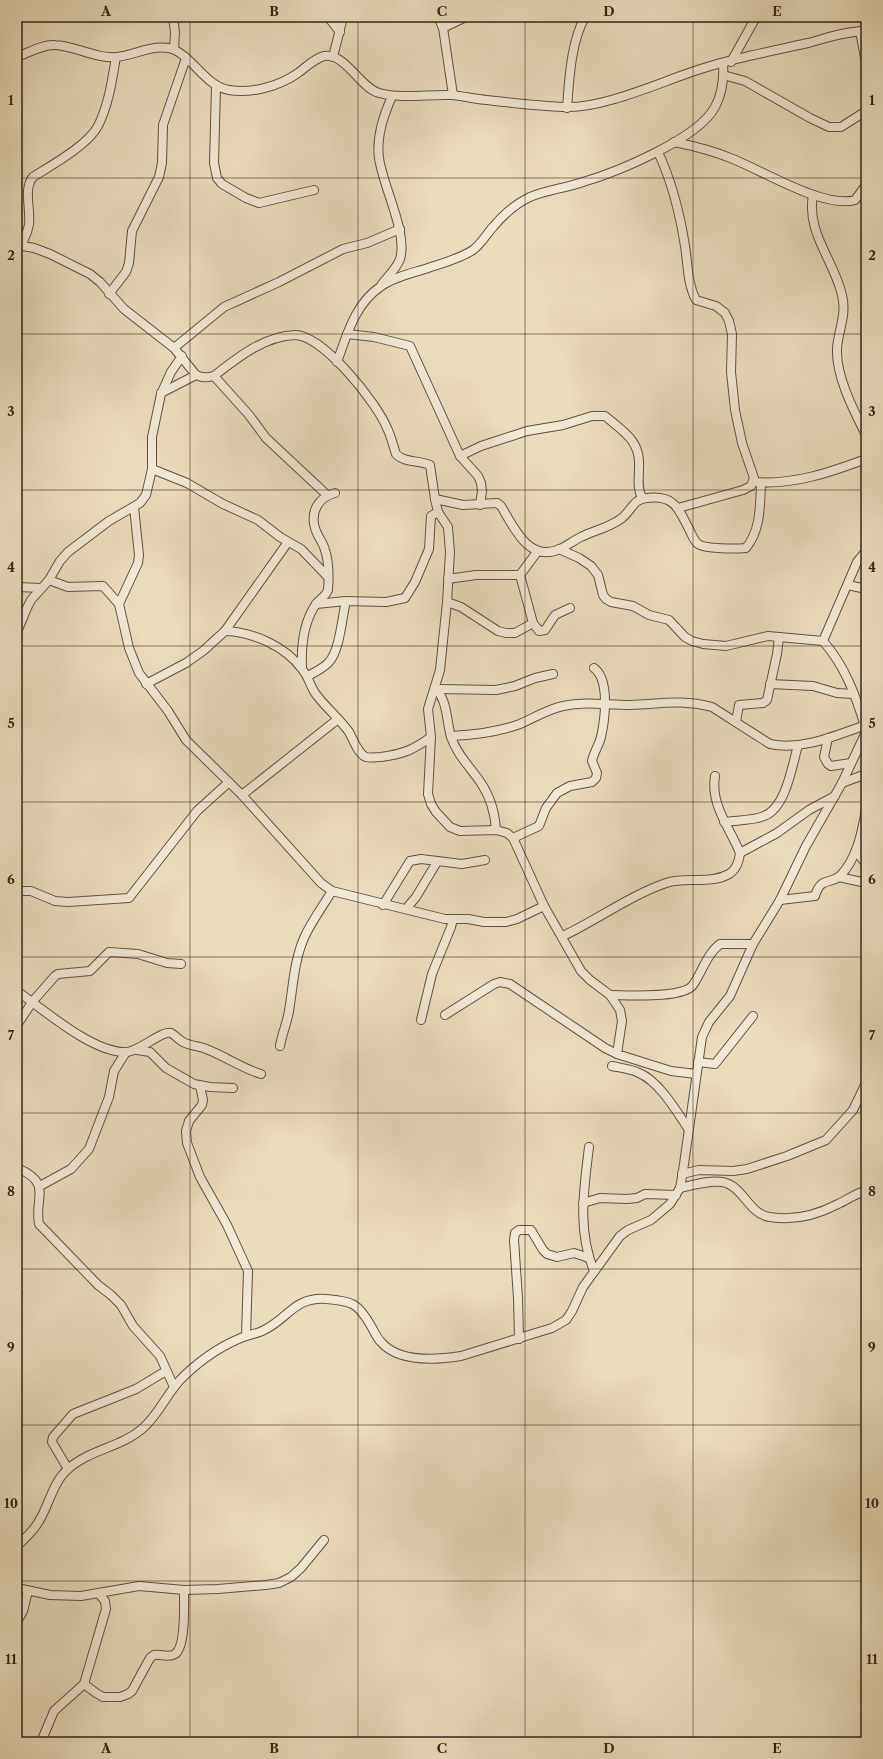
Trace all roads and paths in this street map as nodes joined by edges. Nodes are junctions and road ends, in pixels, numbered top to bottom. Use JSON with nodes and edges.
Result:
{"nodes":[{"id":1,"x":173,"y":17,"type":"edge"},
{"id":2,"x":328,"y":17,"type":"edge"},
{"id":3,"x":343,"y":17,"type":"edge"},
{"id":4,"x":438,"y":17,"type":"edge"},
{"id":5,"x":466,"y":17,"type":"edge"},
{"id":6,"x":582,"y":17,"type":"edge"},
{"id":7,"x":756,"y":17,"type":"edge"},
{"id":8,"x":443,"y":28,"type":"junction"},
{"id":9,"x":863,"y":31,"type":"edge"},
{"id":10,"x":340,"y":32,"type":"junction"},
{"id":11,"x":174,"y":49,"type":"junction"},
{"id":12,"x":17,"y":57,"type":"edge"},
{"id":13,"x":116,"y":57,"type":"junction"},
{"id":14,"x":333,"y":57,"type":"junction"},
{"id":15,"x":186,"y":58,"type":"junction"},
{"id":16,"x":727,"y":62,"type":"junction"},
{"id":17,"x":866,"y":63,"type":"edge"},
{"id":18,"x":723,"y":74,"type":"junction"},
{"id":19,"x":216,"y":86,"type":"junction"},
{"id":20,"x":453,"y":95,"type":"junction"},
{"id":21,"x":392,"y":96,"type":"junction"},
{"id":22,"x":567,"y":108,"type":"junction"},
{"id":23,"x":866,"y":111,"type":"edge"},
{"id":24,"x":674,"y":142,"type":"junction"},
{"id":25,"x":658,"y":152,"type":"junction"},
{"id":26,"x":866,"y":185,"type":"edge"},
{"id":27,"x":314,"y":190,"type":"dead end"},
{"id":28,"x":813,"y":194,"type":"junction"},
{"id":29,"x":400,"y":229,"type":"junction"},
{"id":30,"x":19,"y":245,"type":"edge"},
{"id":31,"x":381,"y":286,"type":"junction"},
{"id":32,"x":109,"y":294,"type":"junction"},
{"id":33,"x":347,"y":334,"type":"junction"},
{"id":34,"x":174,"y":348,"type":"junction"},
{"id":35,"x":182,"y":356,"type":"junction"},
{"id":36,"x":337,"y":362,"type":"junction"},
{"id":37,"x":196,"y":375,"type":"junction"},
{"id":38,"x":214,"y":376,"type":"junction"},
{"id":39,"x":161,"y":394,"type":"junction"},
{"id":40,"x":866,"y":435,"type":"edge"},
{"id":41,"x":460,"y":456,"type":"junction"},
{"id":42,"x":866,"y":459,"type":"edge"},
{"id":43,"x":152,"y":469,"type":"junction"},
{"id":44,"x":757,"y":482,"type":"junction"},
{"id":45,"x":335,"y":493,"type":"dead end"},
{"id":46,"x":327,"y":495,"type":"junction"},
{"id":47,"x":642,"y":498,"type":"junction"},
{"id":48,"x":435,"y":500,"type":"junction"},
{"id":49,"x":480,"y":505,"type":"junction"},
{"id":50,"x":134,"y":507,"type":"junction"},
{"id":51,"x":678,"y":508,"type":"junction"},
{"id":52,"x":438,"y":512,"type":"junction"},
{"id":53,"x":288,"y":542,"type":"junction"},
{"id":54,"x":559,"y":549,"type":"junction"},
{"id":55,"x":866,"y":551,"type":"edge"},
{"id":56,"x":537,"y":552,"type":"junction"},
{"id":57,"x":520,"y":575,"type":"junction"},
{"id":58,"x":328,"y":577,"type":"junction"},
{"id":59,"x":49,"y":580,"type":"junction"},
{"id":60,"x":448,"y":580,"type":"junction"},
{"id":61,"x":848,"y":585,"type":"junction"},
{"id":62,"x":17,"y":586,"type":"edge"},
{"id":63,"x":41,"y":588,"type":"junction"},
{"id":64,"x":866,"y":589,"type":"edge"},
{"id":65,"x":346,"y":601,"type":"junction"},
{"id":66,"x":447,"y":602,"type":"junction"},
{"id":67,"x":119,"y":604,"type":"junction"},
{"id":68,"x":316,"y":604,"type":"junction"},
{"id":69,"x":570,"y":608,"type":"dead end"},
{"id":70,"x":533,"y":623,"type":"junction"},
{"id":71,"x":225,"y":631,"type":"junction"},
{"id":72,"x":17,"y":632,"type":"edge"},
{"id":73,"x":779,"y":637,"type":"junction"},
{"id":74,"x":823,"y":641,"type":"junction"},
{"id":75,"x":302,"y":667,"type":"junction"},
{"id":76,"x":594,"y":668,"type":"dead end"},
{"id":77,"x":553,"y":674,"type":"dead end"},
{"id":78,"x":308,"y":676,"type":"junction"},
{"id":79,"x":146,"y":684,"type":"junction"},
{"id":80,"x":770,"y":684,"type":"junction"},
{"id":81,"x":436,"y":688,"type":"junction"},
{"id":82,"x":854,"y":694,"type":"junction"},
{"id":83,"x":606,"y":703,"type":"junction"},
{"id":84,"x":338,"y":719,"type":"junction"},
{"id":85,"x":736,"y":722,"type":"junction"},
{"id":86,"x":866,"y":728,"type":"edge"},
{"id":87,"x":451,"y":736,"type":"junction"},
{"id":88,"x":431,"y":737,"type":"junction"},
{"id":89,"x":828,"y":738,"type":"junction"},
{"id":90,"x":798,"y":746,"type":"junction"},
{"id":91,"x":852,"y":763,"type":"junction"},
{"id":92,"x":866,"y":774,"type":"edge"},
{"id":93,"x":715,"y":776,"type":"dead end"},
{"id":94,"x":228,"y":782,"type":"junction"},
{"id":95,"x":842,"y":783,"type":"junction"},
{"id":96,"x":242,"y":795,"type":"junction"},
{"id":97,"x":836,"y":795,"type":"junction"},
{"id":98,"x":866,"y":810,"type":"edge"},
{"id":99,"x":724,"y":822,"type":"junction"},
{"id":100,"x":496,"y":830,"type":"junction"},
{"id":101,"x":513,"y":838,"type":"junction"},
{"id":102,"x":856,"y":851,"type":"junction"},
{"id":103,"x":740,"y":853,"type":"junction"},
{"id":104,"x":485,"y":860,"type":"dead end"},
{"id":105,"x":437,"y":862,"type":"junction"},
{"id":106,"x":866,"y":864,"type":"edge"},
{"id":107,"x":839,"y":877,"type":"junction"},
{"id":108,"x":866,"y":883,"type":"edge"},
{"id":109,"x":332,"y":891,"type":"junction"},
{"id":110,"x":17,"y":894,"type":"edge"},
{"id":111,"x":780,"y":900,"type":"junction"},
{"id":112,"x":383,"y":905,"type":"junction"},
{"id":113,"x":544,"y":906,"type":"junction"},
{"id":114,"x":406,"y":909,"type":"junction"},
{"id":115,"x":453,"y":919,"type":"junction"},
{"id":116,"x":562,"y":936,"type":"junction"},
{"id":117,"x":752,"y":944,"type":"junction"},
{"id":118,"x":181,"y":964,"type":"dead end"},
{"id":119,"x":17,"y":992,"type":"edge"},
{"id":120,"x":610,"y":995,"type":"junction"},
{"id":121,"x":21,"y":998,"type":"edge"},
{"id":122,"x":33,"y":1001,"type":"junction"},
{"id":123,"x":445,"y":1015,"type":"dead end"},
{"id":124,"x":753,"y":1016,"type":"dead end"},
{"id":125,"x":421,"y":1020,"type":"dead end"},
{"id":126,"x":17,"y":1026,"type":"edge"},
{"id":127,"x":280,"y":1046,"type":"dead end"},
{"id":128,"x":137,"y":1050,"type":"junction"},
{"id":129,"x":126,"y":1052,"type":"junction"},
{"id":130,"x":617,"y":1054,"type":"junction"},
{"id":131,"x":698,"y":1062,"type":"junction"},
{"id":132,"x":612,"y":1066,"type":"dead end"},
{"id":133,"x":261,"y":1074,"type":"dead end"},
{"id":134,"x":696,"y":1074,"type":"junction"},
{"id":135,"x":866,"y":1083,"type":"edge"},
{"id":136,"x":200,"y":1086,"type":"junction"},
{"id":137,"x":233,"y":1088,"type":"dead end"},
{"id":138,"x":689,"y":1130,"type":"junction"},
{"id":139,"x":589,"y":1147,"type":"dead end"},
{"id":140,"x":17,"y":1168,"type":"edge"},
{"id":141,"x":682,"y":1174,"type":"junction"},
{"id":142,"x":40,"y":1186,"type":"junction"},
{"id":143,"x":866,"y":1191,"type":"edge"},
{"id":144,"x":678,"y":1192,"type":"junction"},
{"id":145,"x":583,"y":1203,"type":"junction"},
{"id":146,"x":589,"y":1258,"type":"junction"},
{"id":147,"x":594,"y":1271,"type":"junction"},
{"id":148,"x":246,"y":1336,"type":"junction"},
{"id":149,"x":519,"y":1339,"type":"junction"},
{"id":150,"x":166,"y":1370,"type":"junction"},
{"id":151,"x":174,"y":1387,"type":"junction"},
{"id":152,"x":68,"y":1469,"type":"junction"},
{"id":153,"x":324,"y":1540,"type":"dead end"},
{"id":154,"x":17,"y":1546,"type":"edge"},
{"id":155,"x":17,"y":1588,"type":"edge"},
{"id":156,"x":184,"y":1590,"type":"junction"},
{"id":157,"x":28,"y":1591,"type":"junction"},
{"id":158,"x":99,"y":1594,"type":"junction"},
{"id":159,"x":18,"y":1620,"type":"edge"},
{"id":160,"x":84,"y":1684,"type":"junction"},
{"id":161,"x":40,"y":1742,"type":"edge"}],
"edges":[{"from":1,"to":11,"type":"street"},
{"from":2,"to":10,"type":"street"},
{"from":3,"to":10,"type":"street"},
{"from":4,"to":8,"type":"street"},
{"from":5,"to":8,"type":"street"},
{"from":6,"to":22,"type":"street"},
{"from":7,"to":16,"type":"street"},
{"from":8,"to":20,"type":"street"},
{"from":9,"to":16,"type":"street"},
{"from":9,"to":17,"type":"street"},
{"from":10,"to":14,"type":"street"},
{"from":11,"to":13,"type":"street"},
{"from":11,"to":15,"type":"street"},
{"from":12,"to":13,"type":"street"},
{"from":13,"to":30,"type":"street"},
{"from":14,"to":19,"type":"street"},
{"from":14,"to":21,"type":"street"},
{"from":15,"to":19,"type":"street"},
{"from":15,"to":32,"type":"street"},
{"from":16,"to":18,"type":"street"},
{"from":16,"to":22,"type":"street"},
{"from":18,"to":23,"type":"street"},
{"from":18,"to":24,"type":"street"},
{"from":19,"to":27,"type":"street"},
{"from":20,"to":21,"type":"street"},
{"from":20,"to":22,"type":"street"},
{"from":21,"to":29,"type":"street"},
{"from":24,"to":25,"type":"street"},
{"from":24,"to":28,"type":"street"},
{"from":25,"to":31,"type":"street"},
{"from":25,"to":44,"type":"street"},
{"from":26,"to":28,"type":"street"},
{"from":28,"to":40,"type":"street"},
{"from":29,"to":31,"type":"street"},
{"from":29,"to":34,"type":"street"},
{"from":30,"to":32,"type":"street"},
{"from":31,"to":33,"type":"street"},
{"from":32,"to":34,"type":"street"},
{"from":33,"to":36,"type":"street"},
{"from":33,"to":41,"type":"street"},
{"from":34,"to":35,"type":"street"},
{"from":35,"to":37,"type":"street"},
{"from":35,"to":39,"type":"street"},
{"from":36,"to":38,"type":"street"},
{"from":36,"to":48,"type":"street"},
{"from":37,"to":38,"type":"street"},
{"from":37,"to":39,"type":"street"},
{"from":38,"to":46,"type":"street"},
{"from":39,"to":43,"type":"street"},
{"from":41,"to":47,"type":"street"},
{"from":41,"to":49,"type":"street"},
{"from":42,"to":44,"type":"street"},
{"from":43,"to":50,"type":"street"},
{"from":43,"to":53,"type":"street"},
{"from":44,"to":51,"type":"street"},
{"from":44,"to":51,"type":"street"},
{"from":45,"to":46,"type":"street"},
{"from":46,"to":58,"type":"street"},
{"from":47,"to":51,"type":"street"},
{"from":47,"to":54,"type":"street"},
{"from":48,"to":49,"type":"street"},
{"from":48,"to":52,"type":"street"},
{"from":49,"to":56,"type":"street"},
{"from":50,"to":59,"type":"street"},
{"from":50,"to":67,"type":"street"},
{"from":52,"to":60,"type":"street"},
{"from":52,"to":65,"type":"street"},
{"from":53,"to":58,"type":"street"},
{"from":53,"to":71,"type":"street"},
{"from":54,"to":56,"type":"street"},
{"from":54,"to":73,"type":"street"},
{"from":55,"to":61,"type":"street"},
{"from":56,"to":57,"type":"street"},
{"from":57,"to":60,"type":"street"},
{"from":57,"to":70,"type":"street"},
{"from":58,"to":68,"type":"street"},
{"from":59,"to":63,"type":"street"},
{"from":59,"to":67,"type":"street"},
{"from":60,"to":66,"type":"street"},
{"from":61,"to":64,"type":"street"},
{"from":61,"to":74,"type":"street"},
{"from":62,"to":63,"type":"street"},
{"from":63,"to":72,"type":"street"},
{"from":65,"to":68,"type":"street"},
{"from":65,"to":78,"type":"street"},
{"from":66,"to":70,"type":"street"},
{"from":66,"to":81,"type":"street"},
{"from":67,"to":79,"type":"street"},
{"from":68,"to":75,"type":"street"},
{"from":69,"to":70,"type":"street"},
{"from":71,"to":75,"type":"street"},
{"from":71,"to":79,"type":"street"},
{"from":73,"to":74,"type":"street"},
{"from":73,"to":80,"type":"street"},
{"from":74,"to":82,"type":"street"},
{"from":75,"to":78,"type":"street"},
{"from":76,"to":83,"type":"street"},
{"from":77,"to":81,"type":"street"},
{"from":78,"to":84,"type":"street"},
{"from":79,"to":94,"type":"street"},
{"from":80,"to":82,"type":"street"},
{"from":80,"to":85,"type":"street"},
{"from":81,"to":87,"type":"street"},
{"from":81,"to":88,"type":"street"},
{"from":82,"to":86,"type":"street"},
{"from":83,"to":85,"type":"street"},
{"from":83,"to":87,"type":"street"},
{"from":83,"to":101,"type":"street"},
{"from":84,"to":88,"type":"street"},
{"from":84,"to":96,"type":"street"},
{"from":85,"to":90,"type":"street"},
{"from":86,"to":89,"type":"street"},
{"from":86,"to":91,"type":"street"},
{"from":87,"to":100,"type":"street"},
{"from":88,"to":100,"type":"street"},
{"from":89,"to":90,"type":"street"},
{"from":89,"to":91,"type":"street"},
{"from":90,"to":99,"type":"street"},
{"from":91,"to":95,"type":"street"},
{"from":92,"to":95,"type":"street"},
{"from":93,"to":99,"type":"street"},
{"from":94,"to":96,"type":"street"},
{"from":94,"to":110,"type":"street"},
{"from":95,"to":97,"type":"street"},
{"from":96,"to":109,"type":"street"},
{"from":97,"to":103,"type":"street"},
{"from":97,"to":111,"type":"street"},
{"from":98,"to":102,"type":"street"},
{"from":99,"to":103,"type":"street"},
{"from":100,"to":101,"type":"street"},
{"from":101,"to":113,"type":"street"},
{"from":102,"to":106,"type":"street"},
{"from":102,"to":107,"type":"street"},
{"from":103,"to":116,"type":"street"},
{"from":104,"to":105,"type":"street"},
{"from":105,"to":112,"type":"street"},
{"from":105,"to":114,"type":"street"},
{"from":107,"to":108,"type":"street"},
{"from":107,"to":111,"type":"street"},
{"from":109,"to":112,"type":"street"},
{"from":109,"to":127,"type":"street"},
{"from":111,"to":117,"type":"street"},
{"from":112,"to":114,"type":"street"},
{"from":113,"to":115,"type":"street"},
{"from":113,"to":116,"type":"street"},
{"from":114,"to":115,"type":"street"},
{"from":115,"to":125,"type":"street"},
{"from":116,"to":120,"type":"street"},
{"from":117,"to":120,"type":"street"},
{"from":117,"to":131,"type":"street"},
{"from":118,"to":122,"type":"street"},
{"from":119,"to":121,"type":"street"},
{"from":120,"to":130,"type":"street"},
{"from":121,"to":122,"type":"street"},
{"from":122,"to":126,"type":"street"},
{"from":122,"to":129,"type":"street"},
{"from":123,"to":130,"type":"street"},
{"from":124,"to":131,"type":"street"},
{"from":128,"to":129,"type":"street"},
{"from":128,"to":133,"type":"street"},
{"from":128,"to":136,"type":"street"},
{"from":129,"to":142,"type":"street"},
{"from":130,"to":134,"type":"street"},
{"from":131,"to":134,"type":"street"},
{"from":132,"to":138,"type":"street"},
{"from":134,"to":138,"type":"street"},
{"from":135,"to":141,"type":"street"},
{"from":136,"to":137,"type":"street"},
{"from":136,"to":148,"type":"street"},
{"from":138,"to":141,"type":"street"},
{"from":139,"to":145,"type":"street"},
{"from":140,"to":142,"type":"street"},
{"from":141,"to":144,"type":"street"},
{"from":142,"to":150,"type":"street"},
{"from":143,"to":144,"type":"street"},
{"from":144,"to":145,"type":"street"},
{"from":144,"to":147,"type":"street"},
{"from":145,"to":146,"type":"street"},
{"from":146,"to":147,"type":"street"},
{"from":146,"to":149,"type":"street"},
{"from":147,"to":149,"type":"street"},
{"from":148,"to":149,"type":"street"},
{"from":148,"to":151,"type":"street"},
{"from":150,"to":151,"type":"street"},
{"from":150,"to":152,"type":"street"},
{"from":151,"to":152,"type":"street"},
{"from":152,"to":154,"type":"street"},
{"from":153,"to":156,"type":"street"},
{"from":155,"to":157,"type":"street"},
{"from":156,"to":158,"type":"street"},
{"from":156,"to":160,"type":"street"},
{"from":157,"to":158,"type":"street"},
{"from":157,"to":159,"type":"street"},
{"from":158,"to":160,"type":"street"},
{"from":160,"to":161,"type":"street"}]}
